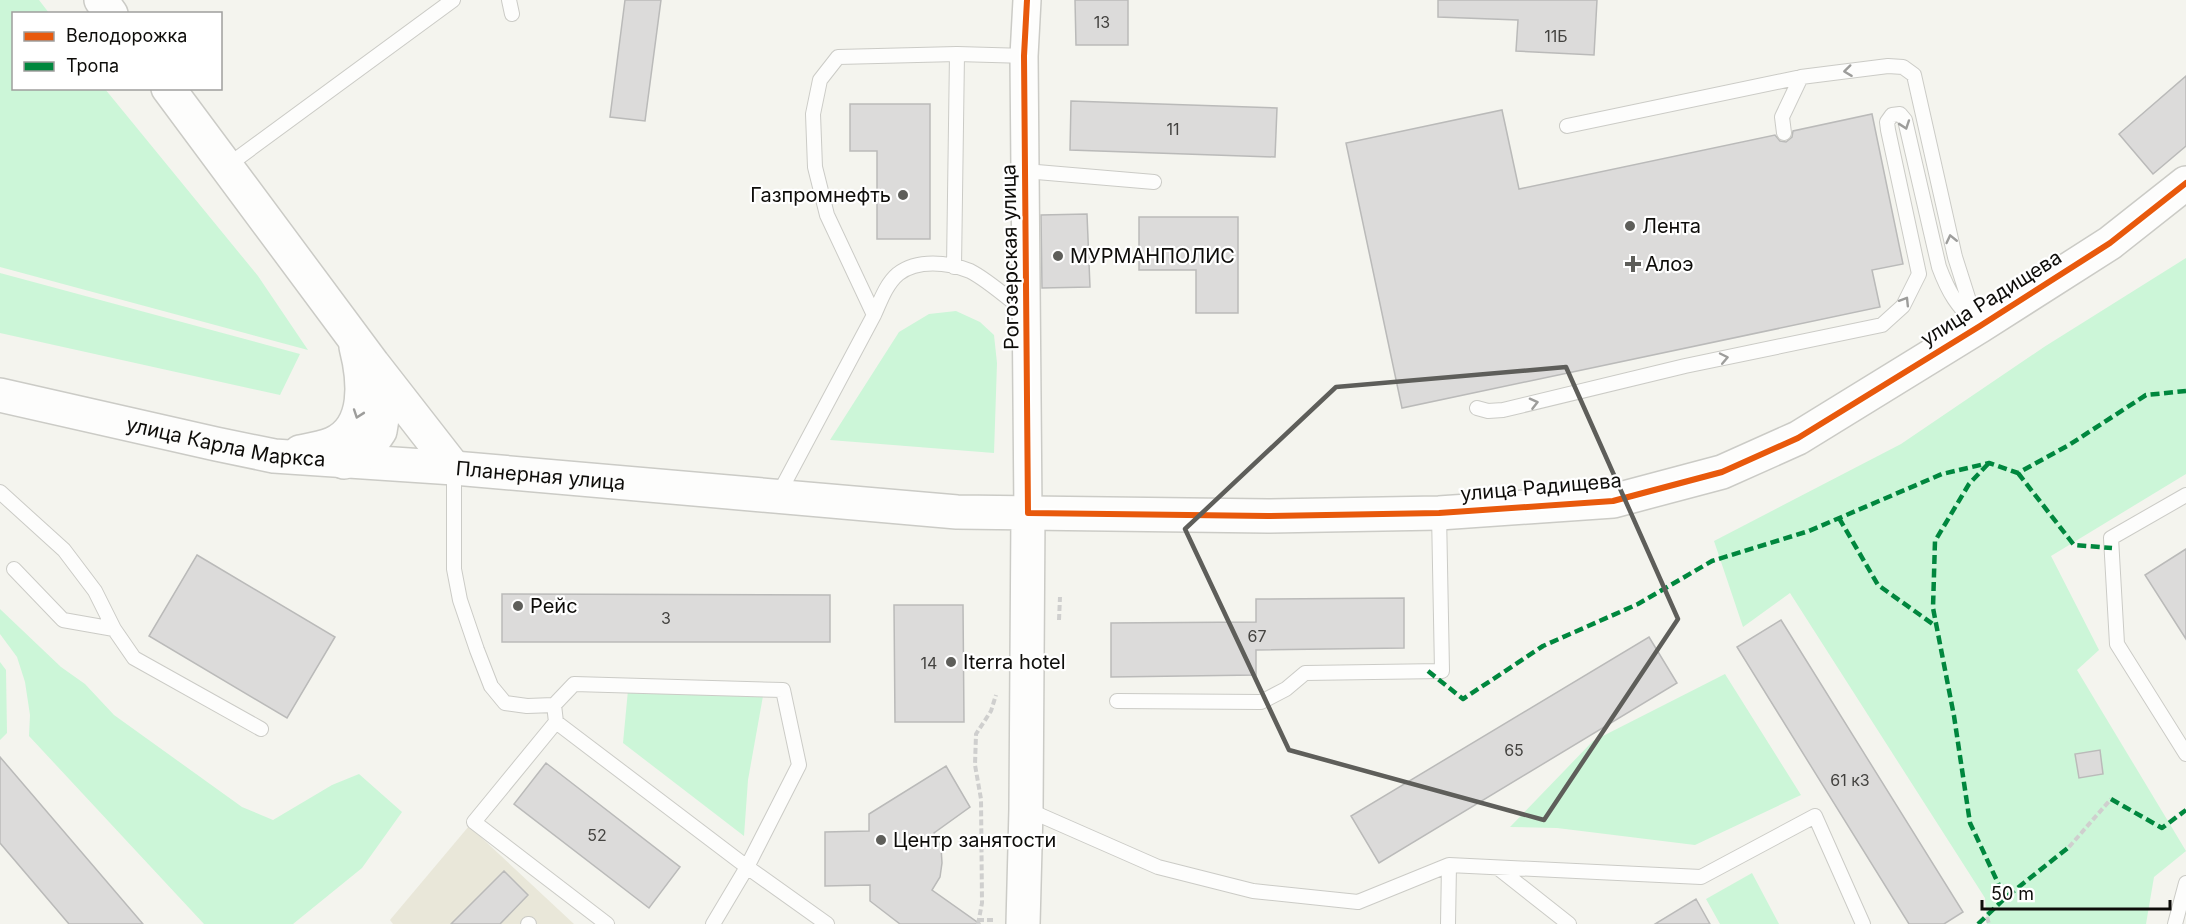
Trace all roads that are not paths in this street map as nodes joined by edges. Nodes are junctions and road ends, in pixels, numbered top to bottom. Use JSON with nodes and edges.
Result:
{"nodes":[{"id":1,"x":1027,"y":0,"type":"edge"},
{"id":2,"x":450,"y":1,"type":"edge"},
{"id":3,"x":957,"y":54,"type":"junction"},
{"id":4,"x":1024,"y":56,"type":"junction"},
{"id":5,"x":1801,"y":77,"type":"junction"},
{"id":6,"x":170,"y":90,"type":"edge"},
{"id":7,"x":1567,"y":126,"type":"dead end"},
{"id":8,"x":1784,"y":133,"type":"dead end"},
{"id":9,"x":227,"y":166,"type":"junction"},
{"id":10,"x":1025,"y":171,"type":"junction"},
{"id":11,"x":1155,"y":182,"type":"dead end"},
{"id":12,"x":2186,"y":183,"type":"edge"},
{"id":13,"x":954,"y":267,"type":"junction"},
{"id":14,"x":1027,"y":313,"type":"junction"},
{"id":15,"x":874,"y":315,"type":"junction"},
{"id":16,"x":1971,"y":319,"type":"junction"},
{"id":17,"x":354,"y":336,"type":"junction"},
{"id":18,"x":373,"y":364,"type":"junction"},
{"id":19,"x":0,"y":395,"type":"edge"},
{"id":20,"x":1477,"y":408,"type":"dead end"},
{"id":21,"x":274,"y":456,"type":"junction"},
{"id":22,"x":344,"y":462,"type":"junction"},
{"id":23,"x":454,"y":468,"type":"junction"},
{"id":24,"x":0,"y":492,"type":"edge"},
{"id":25,"x":2186,"y":495,"type":"edge"},
{"id":26,"x":776,"y":498,"type":"junction"},
{"id":27,"x":1028,"y":513,"type":"junction"},
{"id":28,"x":1439,"y":513,"type":"junction"},
{"id":29,"x":14,"y":569,"type":"dead end"},
{"id":30,"x":114,"y":629,"type":"junction"},
{"id":31,"x":1117,"y":701,"type":"dead end"},
{"id":32,"x":554,"y":705,"type":"junction"},
{"id":33,"x":556,"y":722,"type":"junction"},
{"id":34,"x":261,"y":729,"type":"dead end"},
{"id":35,"x":2186,"y":754,"type":"edge"},
{"id":36,"x":1026,"y":809,"type":"junction"},
{"id":37,"x":1449,"y":865,"type":"junction"},
{"id":38,"x":747,"y":867,"type":"junction"},
{"id":39,"x":1497,"y":868,"type":"junction"},
{"id":40,"x":2186,"y":883,"type":"edge"},
{"id":41,"x":607,"y":924,"type":"edge"},
{"id":42,"x":713,"y":924,"type":"edge"},
{"id":43,"x":827,"y":924,"type":"edge"},
{"id":44,"x":1023,"y":924,"type":"edge"},
{"id":45,"x":1448,"y":924,"type":"edge"},
{"id":46,"x":1569,"y":924,"type":"edge"},
{"id":47,"x":1863,"y":924,"type":"edge"},
{"id":48,"x":2175,"y":924,"type":"edge"}],
"edges":[{"from":1,"to":4,"type":"street","name":"Рогозерская улица"},
{"from":2,"to":9,"type":"lane"},
{"from":3,"to":4,"type":"lane"},
{"from":3,"to":13,"type":"lane"},
{"from":3,"to":15,"type":"lane"},
{"from":4,"to":10,"type":"street","name":"Рогозерская улица"},
{"from":5,"to":7,"type":"lane"},
{"from":5,"to":8,"type":"lane"},
{"from":16,"to":5,"type":"lane","one_way":true},
{"from":6,"to":9,"type":"main road","name":"Планерная улица"},
{"from":9,"to":17,"type":"main road","name":"Планерная улица"},
{"from":10,"to":11,"type":"lane"},
{"from":10,"to":14,"type":"street","name":"Рогозерская улица"},
{"from":12,"to":16,"type":"main road","name":"улица Радищева"},
{"from":13,"to":14,"type":"lane"},
{"from":13,"to":15,"type":"lane"},
{"from":14,"to":27,"type":"street","name":"Рогозерская улица"},
{"from":15,"to":26,"type":"lane"},
{"from":20,"to":16,"type":"lane","one_way":true},
{"from":16,"to":28,"type":"main road","name":"улица Радищева"},
{"from":17,"to":18,"type":"main road","name":"Планерная улица"},
{"from":17,"to":21,"type":"main road","one_way":true},
{"from":18,"to":22,"type":"main road"},
{"from":18,"to":23,"type":"main road","name":"Планерная улица"},
{"from":19,"to":21,"type":"main road","name":"улица Карла Маркса"},
{"from":21,"to":22,"type":"main road","name":"улица Карла Маркса"},
{"from":22,"to":23,"type":"main road","name":"улица Карла Маркса"},
{"from":23,"to":26,"type":"main road","name":"Планерная улица"},
{"from":23,"to":32,"type":"lane"},
{"from":24,"to":30,"type":"lane"},
{"from":25,"to":35,"type":"lane"},
{"from":26,"to":27,"type":"main road","name":"Планерная улица"},
{"from":27,"to":28,"type":"main road","name":"улица Радищева"},
{"from":27,"to":36,"type":"main road"},
{"from":28,"to":31,"type":"lane"},
{"from":29,"to":30,"type":"lane"},
{"from":30,"to":34,"type":"lane"},
{"from":32,"to":33,"type":"lane"},
{"from":32,"to":38,"type":"lane"},
{"from":33,"to":38,"type":"lane"},
{"from":33,"to":41,"type":"lane"},
{"from":36,"to":37,"type":"lane"},
{"from":36,"to":44,"type":"main road"},
{"from":37,"to":39,"type":"lane"},
{"from":37,"to":45,"type":"lane"},
{"from":38,"to":42,"type":"lane"},
{"from":38,"to":43,"type":"lane"},
{"from":39,"to":46,"type":"lane"},
{"from":39,"to":47,"type":"lane"},
{"from":40,"to":48,"type":"lane"}]}
